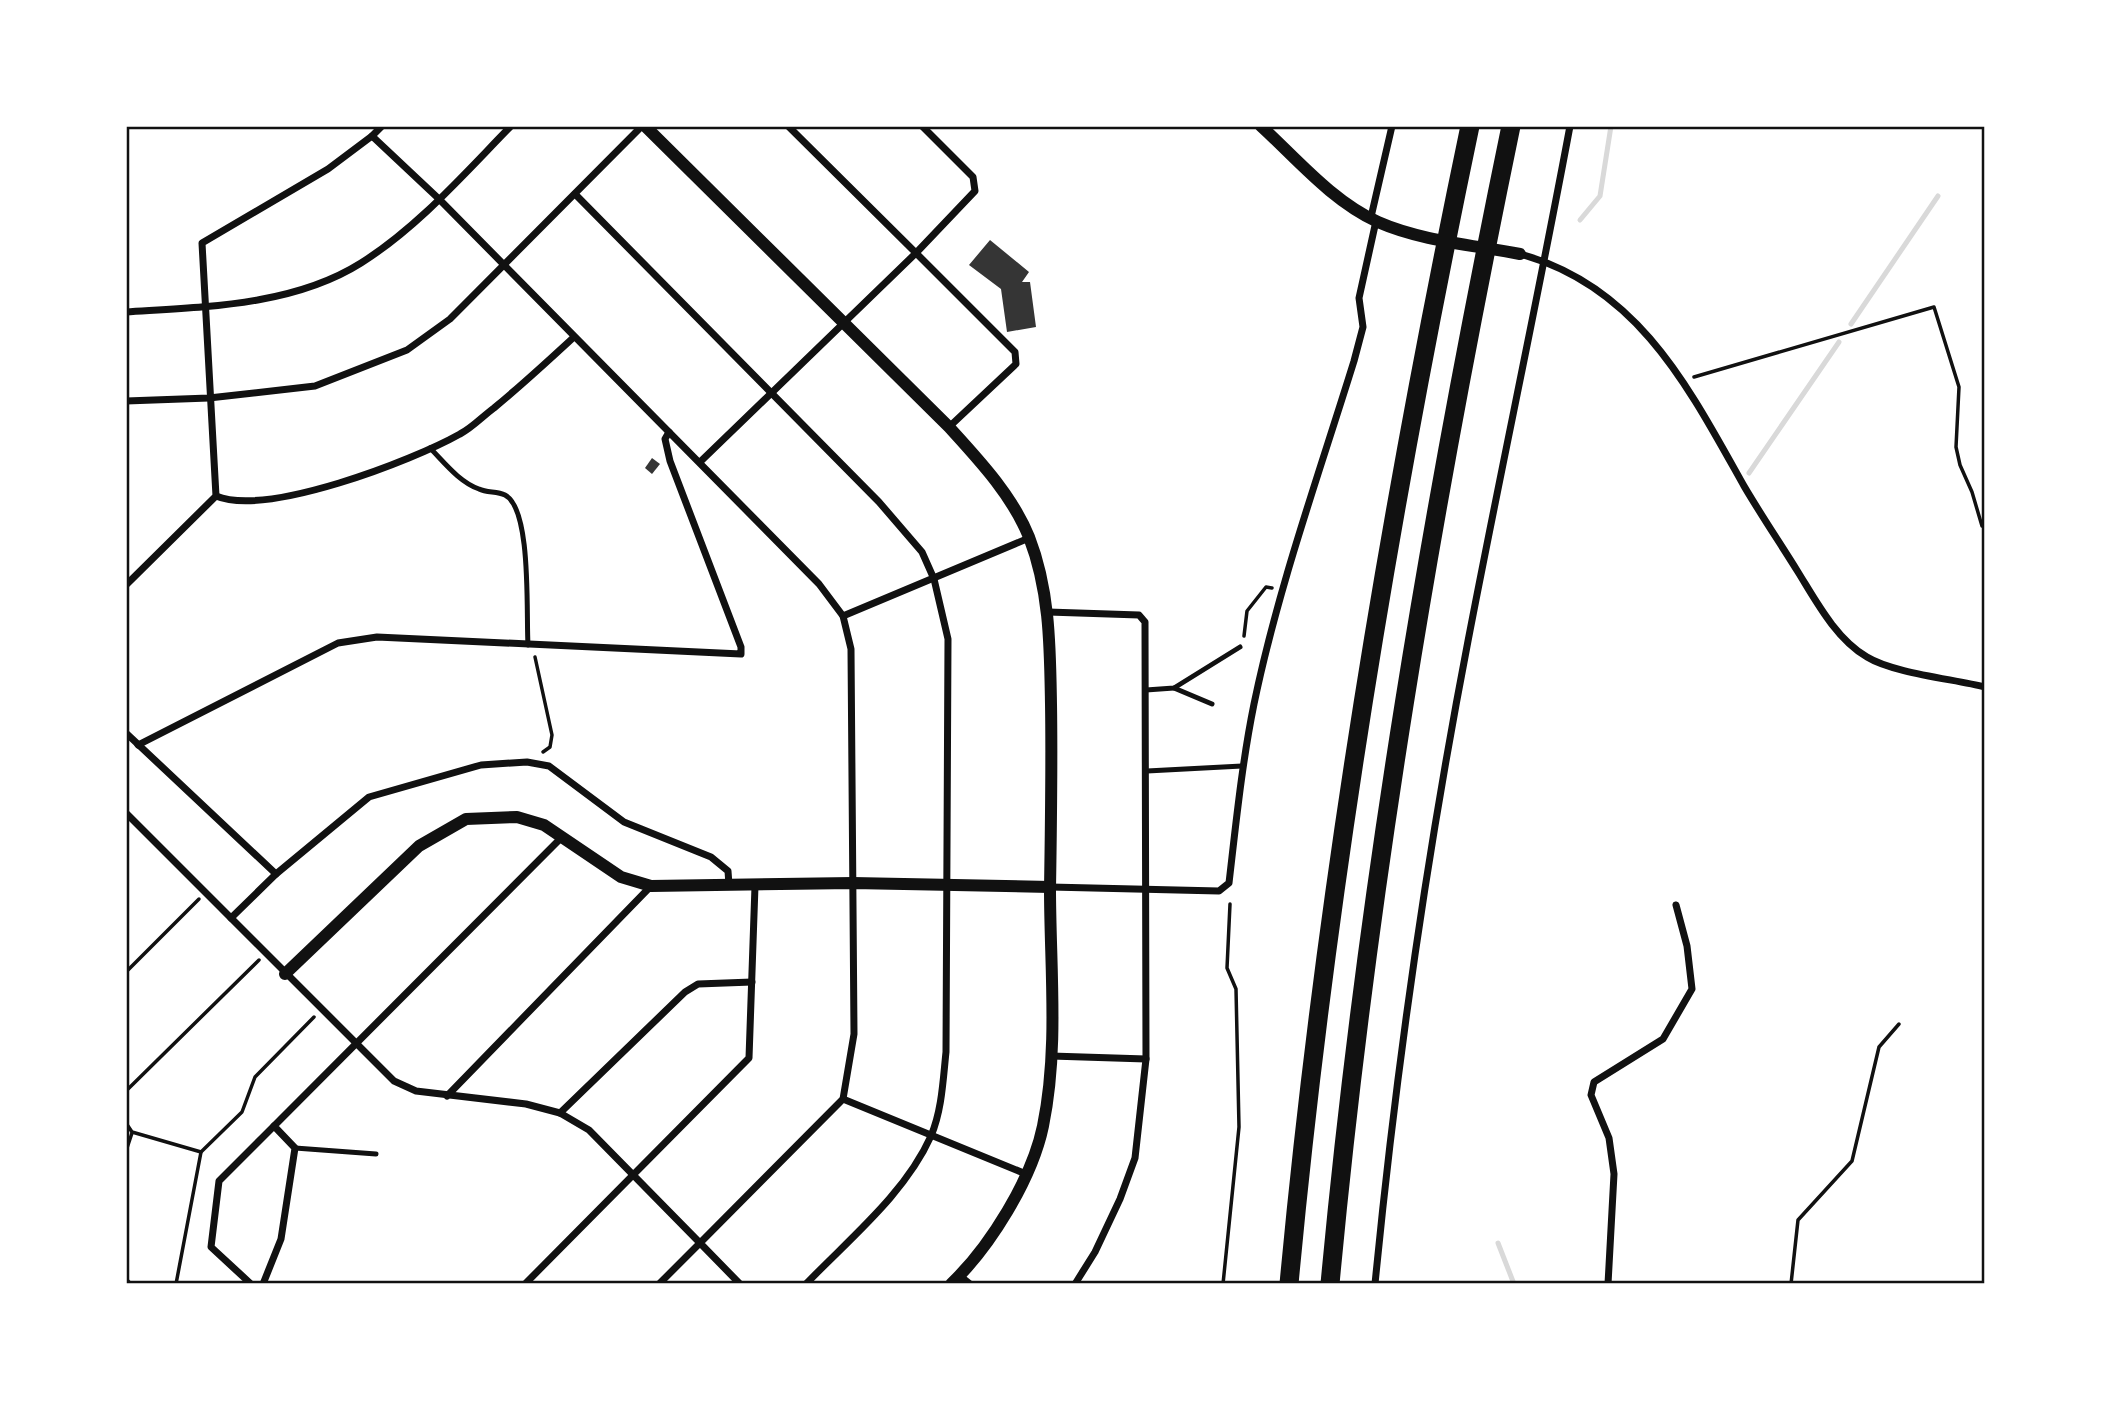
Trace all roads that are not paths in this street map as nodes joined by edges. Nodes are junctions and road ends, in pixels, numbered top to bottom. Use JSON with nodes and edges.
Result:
{"nodes":[{"id":1,"x":382,"y":126,"type":"edge"},
{"id":2,"x":511,"y":126,"type":"edge"},
{"id":3,"x":644,"y":126,"type":"edge"},
{"id":4,"x":788,"y":126,"type":"edge"},
{"id":5,"x":922,"y":126,"type":"edge"},
{"id":6,"x":1261,"y":126,"type":"edge"},
{"id":7,"x":1392,"y":126,"type":"edge"},
{"id":8,"x":1470,"y":126,"type":"edge"},
{"id":9,"x":1511,"y":126,"type":"edge"},
{"id":10,"x":1570,"y":126,"type":"edge"},
{"id":11,"x":372,"y":136,"type":"junction"},
{"id":12,"x":575,"y":194,"type":"junction"},
{"id":13,"x":439,"y":199,"type":"junction"},
{"id":14,"x":1373,"y":219,"type":"junction"},
{"id":15,"x":916,"y":253,"type":"junction"},
{"id":16,"x":1520,"y":254,"type":"joint"},
{"id":17,"x":1545,"y":261,"type":"junction"},
{"id":18,"x":505,"y":266,"type":"junction"},
{"id":19,"x":204,"y":307,"type":"junction"},
{"id":20,"x":126,"y":312,"type":"edge"},
{"id":21,"x":844,"y":323,"type":"junction"},
{"id":22,"x":574,"y":337,"type":"junction"},
{"id":23,"x":772,"y":393,"type":"junction"},
{"id":24,"x":209,"y":398,"type":"junction"},
{"id":25,"x":126,"y":401,"type":"edge"},
{"id":26,"x":949,"y":427,"type":"junction"},
{"id":27,"x":669,"y":432,"type":"junction"},
{"id":28,"x":430,"y":448,"type":"junction"},
{"id":29,"x":700,"y":463,"type":"junction"},
{"id":30,"x":216,"y":496,"type":"junction"},
{"id":31,"x":1029,"y":538,"type":"junction"},
{"id":32,"x":934,"y":579,"type":"junction"},
{"id":33,"x":127,"y":580,"type":"edge"},
{"id":34,"x":1048,"y":612,"type":"junction"},
{"id":35,"x":843,"y":616,"type":"junction"},
{"id":36,"x":530,"y":645,"type":"junction"},
{"id":37,"x":1240,"y":647,"type":"road end"},
{"id":38,"x":1985,"y":687,"type":"edge"},
{"id":39,"x":1174,"y":688,"type":"junction"},
{"id":40,"x":1146,"y":690,"type":"junction"},
{"id":41,"x":1212,"y":704,"type":"dead end"},
{"id":42,"x":126,"y":733,"type":"edge"},
{"id":43,"x":138,"y":745,"type":"junction"},
{"id":44,"x":1242,"y":766,"type":"junction"},
{"id":45,"x":1147,"y":771,"type":"junction"},
{"id":46,"x":126,"y":813,"type":"edge"},
{"id":47,"x":563,"y":836,"type":"junction"},
{"id":48,"x":276,"y":874,"type":"junction"},
{"id":49,"x":853,"y":883,"type":"junction"},
{"id":50,"x":946,"y":884,"type":"junction"},
{"id":51,"x":729,"y":885,"type":"junction"},
{"id":52,"x":651,"y":886,"type":"junction"},
{"id":53,"x":755,"y":886,"type":"junction"},
{"id":54,"x":1051,"y":887,"type":"junction"},
{"id":55,"x":1148,"y":888,"type":"junction"},
{"id":56,"x":1676,"y":905,"type":"dead end"},
{"id":57,"x":231,"y":918,"type":"junction"},
{"id":58,"x":285,"y":974,"type":"junction"},
{"id":59,"x":752,"y":982,"type":"junction"},
{"id":60,"x":356,"y":1045,"type":"junction"},
{"id":61,"x":1051,"y":1056,"type":"junction"},
{"id":62,"x":1146,"y":1059,"type":"junction"},
{"id":63,"x":447,"y":1096,"type":"junction"},
{"id":64,"x":843,"y":1098,"type":"junction"},
{"id":65,"x":560,"y":1113,"type":"junction"},
{"id":66,"x":274,"y":1126,"type":"junction"},
{"id":67,"x":931,"y":1136,"type":"junction"},
{"id":68,"x":295,"y":1147,"type":"junction"},
{"id":69,"x":376,"y":1154,"type":"dead end"},
{"id":70,"x":1026,"y":1174,"type":"junction"},
{"id":71,"x":632,"y":1177,"type":"junction"},
{"id":72,"x":699,"y":1243,"type":"junction"},
{"id":73,"x":960,"y":1281,"type":"edge"},
{"id":74,"x":251,"y":1284,"type":"edge"},
{"id":75,"x":263,"y":1284,"type":"edge"},
{"id":76,"x":525,"y":1284,"type":"edge"},
{"id":77,"x":659,"y":1284,"type":"edge"},
{"id":78,"x":740,"y":1284,"type":"edge"},
{"id":79,"x":806,"y":1284,"type":"edge"},
{"id":80,"x":1075,"y":1284,"type":"edge"},
{"id":81,"x":1289,"y":1284,"type":"edge"},
{"id":82,"x":1330,"y":1284,"type":"edge"},
{"id":83,"x":1375,"y":1284,"type":"edge"},
{"id":84,"x":1608,"y":1284,"type":"edge"}],
"edges":[{"from":1,"to":11,"type":"street"},
{"from":2,"to":13,"type":"street"},
{"from":3,"to":12,"type":"street"},
{"from":3,"to":21,"type":"street"},
{"from":4,"to":15,"type":"street"},
{"from":5,"to":15,"type":"street"},
{"from":6,"to":14,"type":"street"},
{"from":7,"to":14,"type":"street"},
{"from":8,"to":81,"type":"highway"},
{"from":9,"to":82,"type":"highway"},
{"from":10,"to":17,"type":"street"},
{"from":11,"to":13,"type":"street"},
{"from":11,"to":19,"type":"street"},
{"from":12,"to":18,"type":"street"},
{"from":12,"to":23,"type":"street"},
{"from":13,"to":18,"type":"street"},
{"from":13,"to":19,"type":"street"},
{"from":14,"to":16,"type":"street"},
{"from":14,"to":44,"type":"street"},
{"from":15,"to":21,"type":"street"},
{"from":15,"to":26,"type":"street"},
{"from":16,"to":17,"type":"street"},
{"from":17,"to":38,"type":"street"},
{"from":17,"to":83,"type":"street"},
{"from":18,"to":22,"type":"street"},
{"from":18,"to":24,"type":"street"},
{"from":19,"to":20,"type":"street"},
{"from":19,"to":24,"type":"street"},
{"from":21,"to":23,"type":"street"},
{"from":21,"to":26,"type":"street"},
{"from":22,"to":27,"type":"street"},
{"from":22,"to":28,"type":"street"},
{"from":23,"to":29,"type":"street"},
{"from":23,"to":32,"type":"street"},
{"from":24,"to":25,"type":"street"},
{"from":24,"to":30,"type":"street"},
{"from":26,"to":31,"type":"street"},
{"from":27,"to":29,"type":"street"},
{"from":27,"to":36,"type":"street"},
{"from":28,"to":30,"type":"street"},
{"from":28,"to":36,"type":"lane"},
{"from":29,"to":35,"type":"street"},
{"from":30,"to":33,"type":"street"},
{"from":31,"to":32,"type":"street"},
{"from":31,"to":34,"type":"street"},
{"from":32,"to":35,"type":"street"},
{"from":32,"to":50,"type":"street"},
{"from":34,"to":40,"type":"street"},
{"from":34,"to":54,"type":"street"},
{"from":35,"to":49,"type":"street"},
{"from":36,"to":43,"type":"street"},
{"from":37,"to":39,"type":"lane"},
{"from":39,"to":40,"type":"lane"},
{"from":39,"to":41,"type":"lane"},
{"from":40,"to":45,"type":"street"},
{"from":42,"to":43,"type":"street"},
{"from":43,"to":48,"type":"street"},
{"from":44,"to":45,"type":"lane"},
{"from":44,"to":55,"type":"street"},
{"from":45,"to":55,"type":"street"},
{"from":46,"to":57,"type":"street"},
{"from":47,"to":52,"type":"street"},
{"from":47,"to":58,"type":"street"},
{"from":47,"to":60,"type":"street"},
{"from":48,"to":51,"type":"street"},
{"from":48,"to":57,"type":"street"},
{"from":49,"to":50,"type":"street"},
{"from":49,"to":53,"type":"street"},
{"from":49,"to":64,"type":"street"},
{"from":50,"to":54,"type":"street"},
{"from":50,"to":67,"type":"street"},
{"from":51,"to":52,"type":"street"},
{"from":51,"to":53,"type":"street"},
{"from":52,"to":63,"type":"street"},
{"from":53,"to":59,"type":"street"},
{"from":54,"to":55,"type":"street"},
{"from":54,"to":61,"type":"street"},
{"from":55,"to":62,"type":"street"},
{"from":56,"to":84,"type":"street"},
{"from":57,"to":58,"type":"street"},
{"from":58,"to":60,"type":"street"},
{"from":59,"to":65,"type":"street"},
{"from":59,"to":71,"type":"street"},
{"from":60,"to":63,"type":"street"},
{"from":60,"to":66,"type":"street"},
{"from":61,"to":62,"type":"street"},
{"from":61,"to":70,"type":"street"},
{"from":62,"to":80,"type":"street"},
{"from":63,"to":65,"type":"street"},
{"from":64,"to":67,"type":"street"},
{"from":64,"to":72,"type":"street"},
{"from":65,"to":71,"type":"street"},
{"from":66,"to":68,"type":"street"},
{"from":66,"to":74,"type":"street"},
{"from":67,"to":70,"type":"street"},
{"from":67,"to":79,"type":"street"},
{"from":68,"to":69,"type":"lane"},
{"from":68,"to":75,"type":"street"},
{"from":70,"to":73,"type":"street"},
{"from":71,"to":72,"type":"street"},
{"from":71,"to":76,"type":"street"},
{"from":72,"to":77,"type":"street"},
{"from":72,"to":78,"type":"street"}]}
